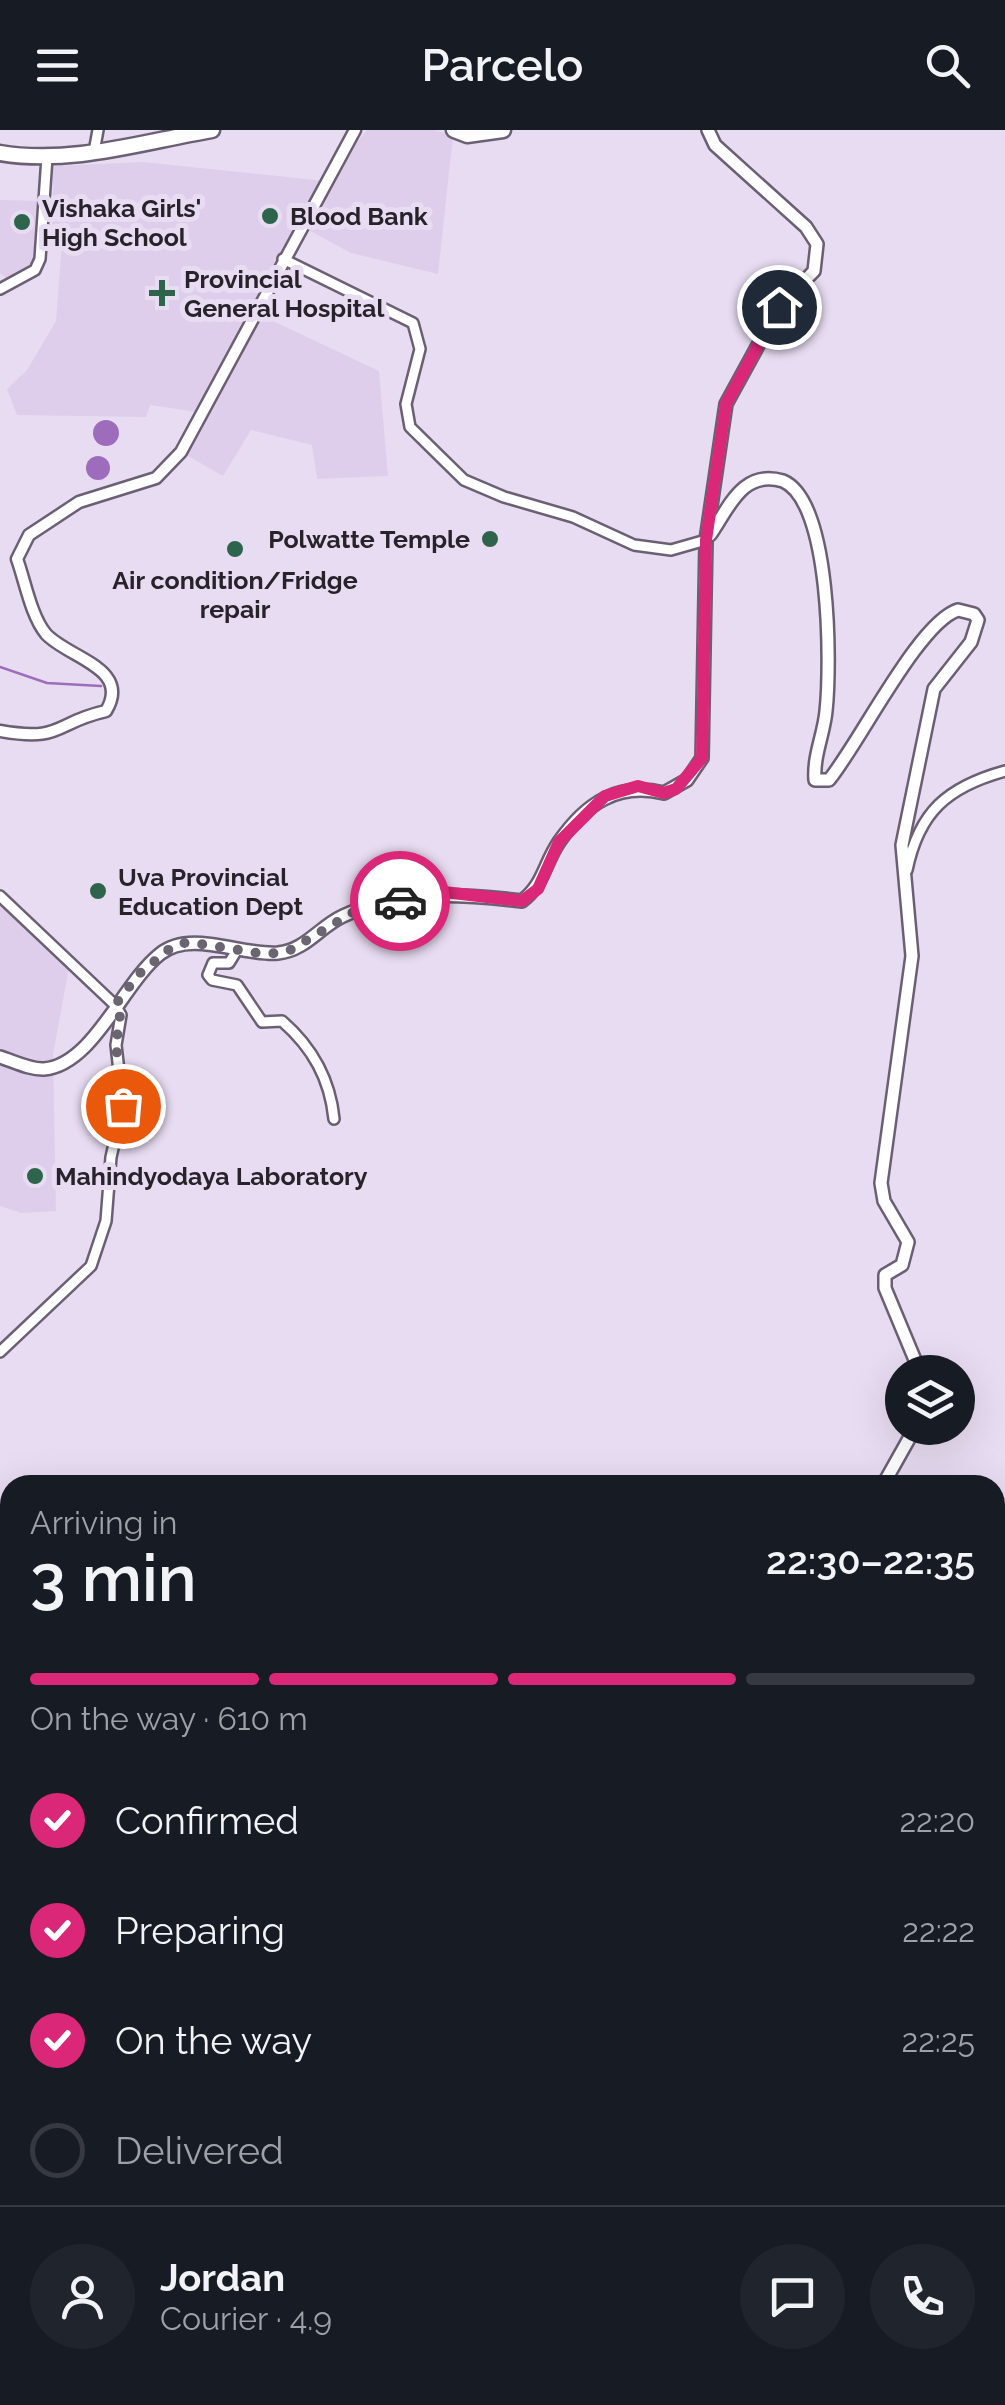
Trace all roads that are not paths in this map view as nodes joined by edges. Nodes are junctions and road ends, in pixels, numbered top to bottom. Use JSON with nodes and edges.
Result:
{"nodes":[{"id":1,"x":98,"y":130,"type":"edge"},
{"id":2,"x":212,"y":130,"type":"edge"},
{"id":3,"x":355,"y":130,"type":"edge"},
{"id":4,"x":454,"y":130,"type":"edge"},
{"id":5,"x":503,"y":130,"type":"edge"},
{"id":6,"x":708,"y":130,"type":"edge"},
{"id":7,"x":94,"y":152,"type":"junction"},
{"id":8,"x":0,"y":154,"type":"edge"},
{"id":9,"x":46,"y":157,"type":"junction"},
{"id":10,"x":283,"y":259,"type":"junction"},
{"id":11,"x":0,"y":288,"type":"edge"},
{"id":12,"x":706,"y":540,"type":"junction"},
{"id":13,"x":0,"y":731,"type":"edge"},
{"id":14,"x":1005,"y":771,"type":"edge"},
{"id":15,"x":378,"y":868,"type":"dead end"},
{"id":16,"x":904,"y":883,"type":"junction"},
{"id":17,"x":0,"y":896,"type":"edge"},
{"id":18,"x":385,"y":904,"type":"junction"},
{"id":19,"x":236,"y":950,"type":"junction"},
{"id":20,"x":115,"y":1005,"type":"junction"},
{"id":21,"x":0,"y":1057,"type":"edge"},
{"id":22,"x":334,"y":1120,"type":"dead end"},
{"id":23,"x":0,"y":1352,"type":"edge"},
{"id":24,"x":913,"y":1355,"type":"edge"},
{"id":25,"x":905,"y":1445,"type":"edge"},
{"id":26,"x":889,"y":1475,"type":"edge"}],
"edges":[{"from":1,"to":7,"type":"street"},
{"from":2,"to":7,"type":"highway"},
{"from":3,"to":10,"type":"street"},
{"from":4,"to":5,"type":"highway"},
{"from":6,"to":12,"type":"main road"},
{"from":7,"to":9,"type":"highway"},
{"from":8,"to":9,"type":"highway"},
{"from":9,"to":11,"type":"street"},
{"from":10,"to":12,"type":"street"},
{"from":10,"to":13,"type":"street"},
{"from":12,"to":16,"type":"main road"},
{"from":12,"to":18,"type":"main road"},
{"from":14,"to":16,"type":"street"},
{"from":15,"to":18,"type":"street"},
{"from":16,"to":24,"type":"main road"},
{"from":17,"to":20,"type":"street"},
{"from":18,"to":19,"type":"main road"},
{"from":19,"to":20,"type":"main road"},
{"from":19,"to":22,"type":"street"},
{"from":20,"to":21,"type":"main road"},
{"from":20,"to":23,"type":"street"},
{"from":25,"to":26,"type":"main road"}]}
